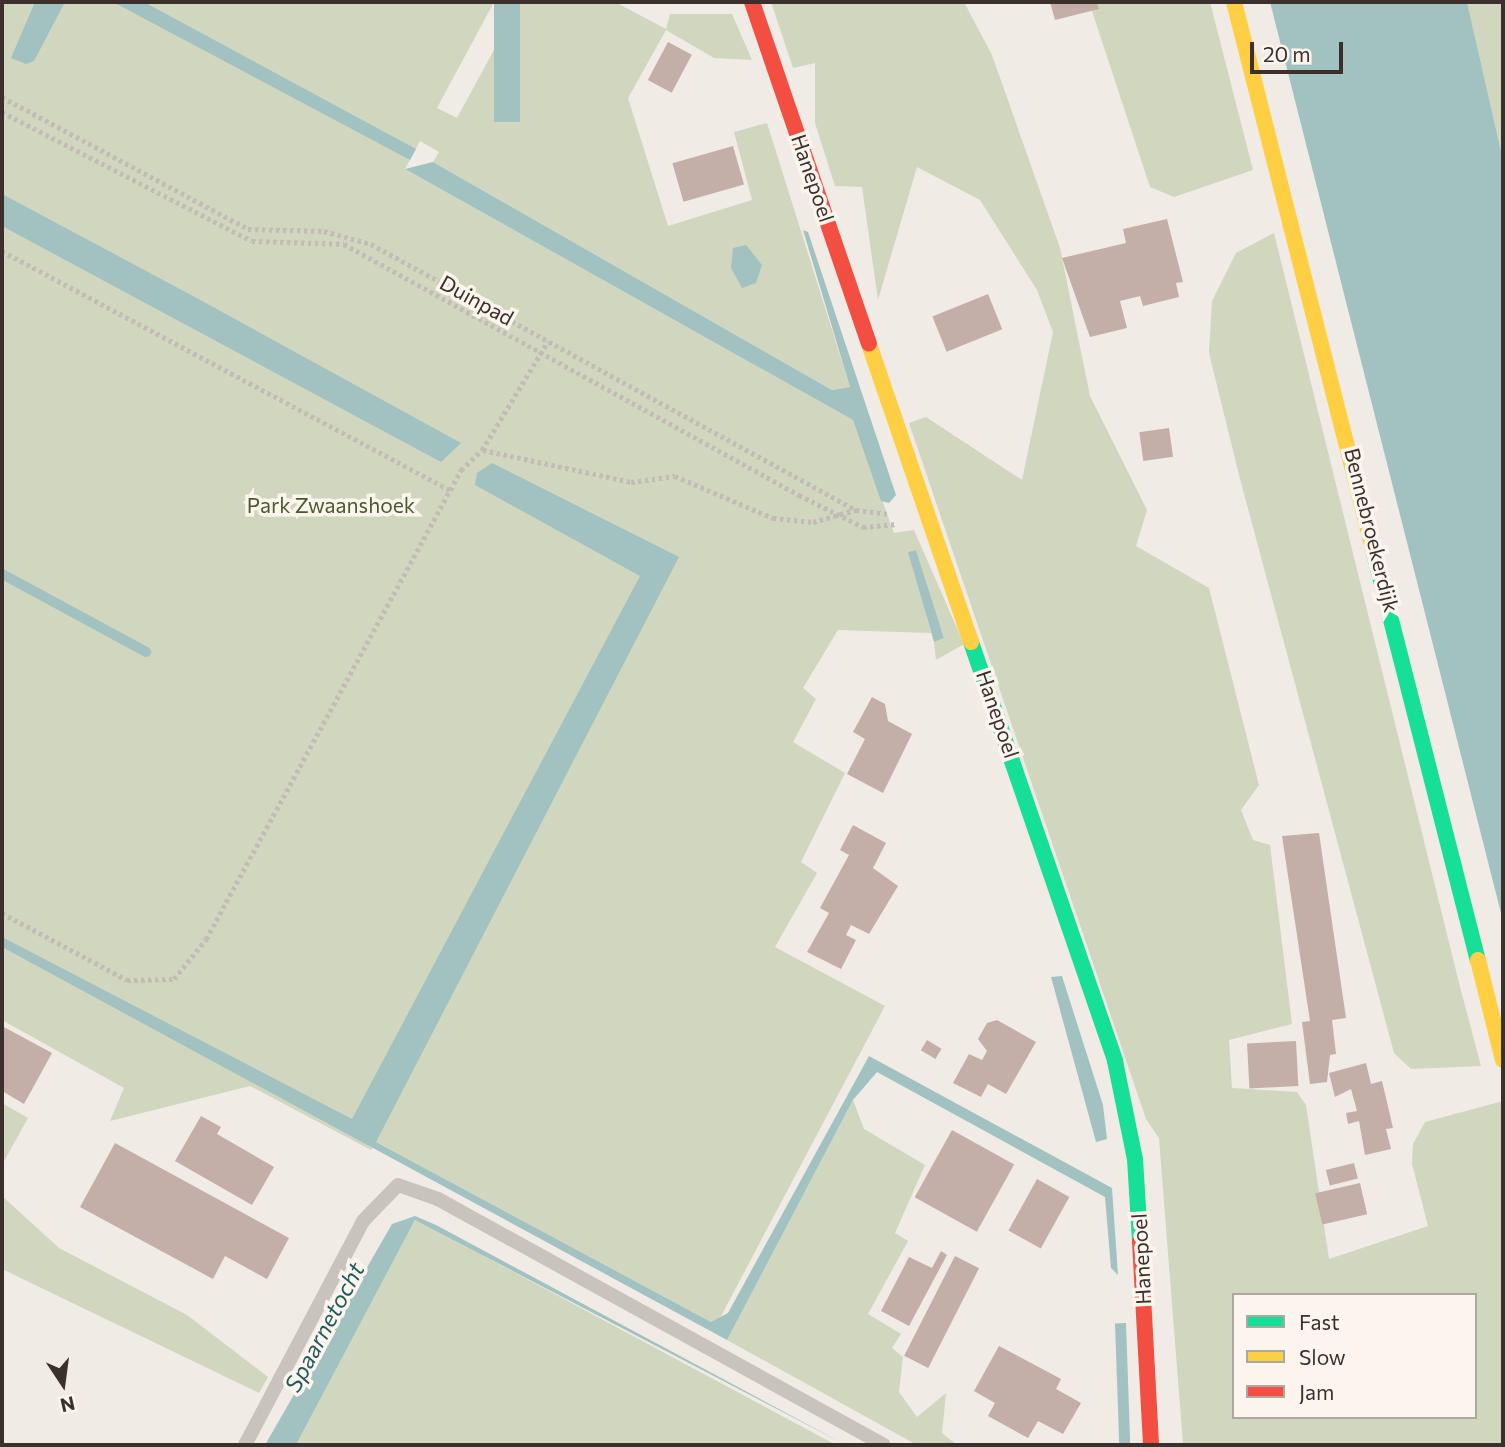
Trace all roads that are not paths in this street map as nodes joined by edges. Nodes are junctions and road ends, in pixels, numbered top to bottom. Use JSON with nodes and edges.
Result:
{"nodes":[{"id":1,"x":752,"y":2,"type":"edge"},
{"id":2,"x":1234,"y":2,"type":"edge"},
{"id":3,"x":1503,"y":1060,"type":"edge"},
{"id":4,"x":245,"y":1445,"type":"edge"},
{"id":5,"x":884,"y":1445,"type":"edge"},
{"id":6,"x":1151,"y":1445,"type":"edge"}],
"edges":[{"from":1,"to":6,"type":"street","name":"Hanepoel"},
{"from":2,"to":3,"type":"street","name":"Bennebroekerdijk"},
{"from":4,"to":5,"type":"lane"}]}
